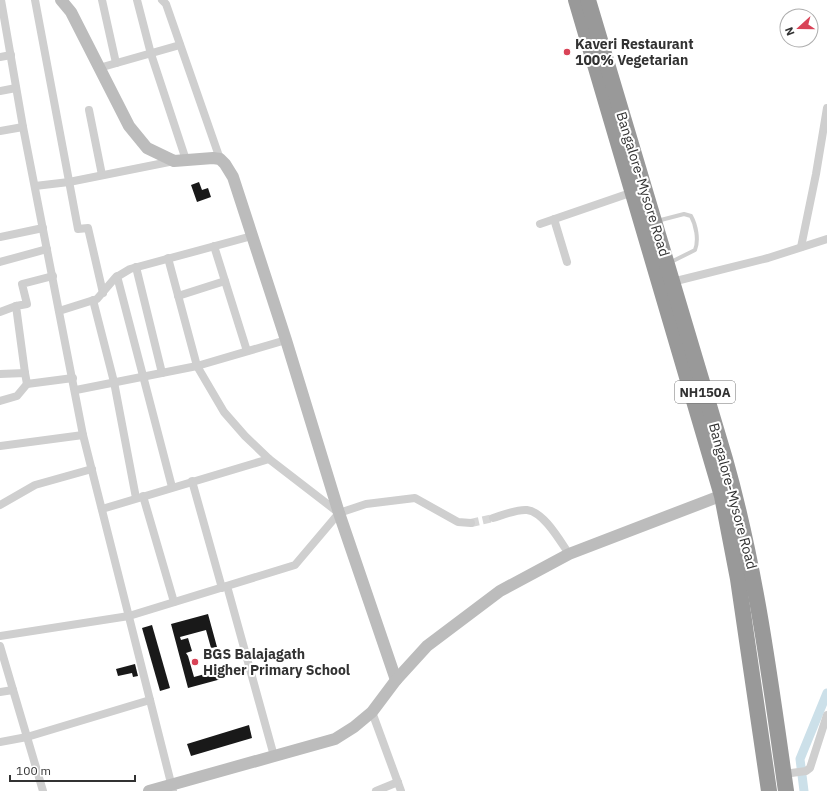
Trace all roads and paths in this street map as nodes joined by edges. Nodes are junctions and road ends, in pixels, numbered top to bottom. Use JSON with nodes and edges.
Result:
{"nodes":[{"id":1,"x":1,"y":0,"type":"edge"},
{"id":2,"x":35,"y":0,"type":"edge"},
{"id":3,"x":61,"y":0,"type":"edge"},
{"id":4,"x":102,"y":0,"type":"edge"},
{"id":5,"x":137,"y":0,"type":"edge"},
{"id":6,"x":162,"y":0,"type":"edge"},
{"id":7,"x":576,"y":0,"type":"edge"},
{"id":8,"x":588,"y":0,"type":"edge"},
{"id":9,"x":180,"y":45,"type":"junction"},
{"id":10,"x":151,"y":54,"type":"junction"},
{"id":11,"x":11,"y":55,"type":"junction"},
{"id":12,"x":0,"y":57,"type":"edge"},
{"id":13,"x":116,"y":63,"type":"junction"},
{"id":14,"x":99,"y":68,"type":"junction"},
{"id":15,"x":16,"y":88,"type":"junction"},
{"id":16,"x":0,"y":91,"type":"edge"},
{"id":17,"x":827,"y":108,"type":"edge"},
{"id":18,"x":89,"y":110,"type":"dead end"},
{"id":19,"x":23,"y":127,"type":"junction"},
{"id":20,"x":0,"y":131,"type":"edge"},
{"id":21,"x":186,"y":160,"type":"junction"},
{"id":22,"x":220,"y":160,"type":"junction"},
{"id":23,"x":174,"y":161,"type":"junction"},
{"id":24,"x":102,"y":175,"type":"junction"},
{"id":25,"x":69,"y":182,"type":"junction"},
{"id":26,"x":35,"y":186,"type":"junction"},
{"id":27,"x":633,"y":192,"type":"junction"},
{"id":28,"x":554,"y":219,"type":"junction"},
{"id":29,"x":654,"y":221,"type":"junction"},
{"id":30,"x":540,"y":224,"type":"dead end"},
{"id":31,"x":43,"y":228,"type":"junction"},
{"id":32,"x":252,"y":236,"type":"junction"},
{"id":33,"x":0,"y":237,"type":"edge"},
{"id":34,"x":827,"y":239,"type":"edge"},
{"id":35,"x":214,"y":246,"type":"junction"},
{"id":36,"x":801,"y":247,"type":"junction"},
{"id":37,"x":47,"y":249,"type":"junction"},
{"id":38,"x":168,"y":258,"type":"junction"},
{"id":39,"x":0,"y":262,"type":"edge"},
{"id":40,"x":567,"y":262,"type":"dead end"},
{"id":41,"x":661,"y":266,"type":"junction"},
{"id":42,"x":136,"y":267,"type":"junction"},
{"id":43,"x":53,"y":276,"type":"junction"},
{"id":44,"x":117,"y":276,"type":"junction"},
{"id":45,"x":225,"y":281,"type":"junction"},
{"id":46,"x":672,"y":282,"type":"junction"},
{"id":47,"x":103,"y":293,"type":"junction"},
{"id":48,"x":178,"y":296,"type":"junction"},
{"id":49,"x":93,"y":300,"type":"junction"},
{"id":50,"x":16,"y":306,"type":"junction"},
{"id":51,"x":59,"y":311,"type":"junction"},
{"id":52,"x":0,"y":312,"type":"edge"},
{"id":53,"x":286,"y":340,"type":"junction"},
{"id":54,"x":247,"y":352,"type":"junction"},
{"id":55,"x":197,"y":366,"type":"junction"},
{"id":56,"x":25,"y":373,"type":"junction"},
{"id":57,"x":162,"y":373,"type":"junction"},
{"id":58,"x":0,"y":374,"type":"edge"},
{"id":59,"x":142,"y":377,"type":"junction"},
{"id":60,"x":73,"y":378,"type":"junction"},
{"id":61,"x":114,"y":382,"type":"junction"},
{"id":62,"x":27,"y":384,"type":"junction"},
{"id":63,"x":76,"y":390,"type":"junction"},
{"id":64,"x":0,"y":401,"type":"edge"},
{"id":65,"x":83,"y":435,"type":"junction"},
{"id":66,"x":0,"y":446,"type":"edge"},
{"id":67,"x":269,"y":459,"type":"junction"},
{"id":68,"x":92,"y":469,"type":"junction"},
{"id":69,"x":192,"y":481,"type":"junction"},
{"id":70,"x":172,"y":487,"type":"junction"},
{"id":71,"x":728,"y":494,"type":"junction"},
{"id":72,"x":139,"y":497,"type":"junction"},
{"id":73,"x":0,"y":505,"type":"edge"},
{"id":74,"x":102,"y":509,"type":"junction"},
{"id":75,"x":339,"y":513,"type":"junction"},
{"id":76,"x":494,"y":518,"type":"tunnel mouth"},
{"id":77,"x":471,"y":523,"type":"tunnel mouth"},
{"id":78,"x":569,"y":554,"type":"junction"},
{"id":79,"x":224,"y":587,"type":"junction"},
{"id":80,"x":174,"y":602,"type":"junction"},
{"id":81,"x":129,"y":616,"type":"junction"},
{"id":82,"x":0,"y":636,"type":"edge"},
{"id":83,"x":0,"y":646,"type":"edge"},
{"id":84,"x":396,"y":680,"type":"junction"},
{"id":85,"x":13,"y":690,"type":"junction"},
{"id":86,"x":0,"y":692,"type":"edge"},
{"id":87,"x":150,"y":700,"type":"junction"},
{"id":88,"x":372,"y":712,"type":"junction"},
{"id":89,"x":827,"y":715,"type":"edge"},
{"id":90,"x":27,"y":737,"type":"junction"},
{"id":91,"x":0,"y":742,"type":"edge"},
{"id":92,"x":274,"y":756,"type":"junction"},
{"id":93,"x":796,"y":772,"type":"junction"},
{"id":94,"x":398,"y":782,"type":"junction"},
{"id":95,"x":172,"y":788,"type":"edge"},
{"id":96,"x":42,"y":791,"type":"edge"},
{"id":97,"x":149,"y":791,"type":"edge"},
{"id":98,"x":376,"y":791,"type":"edge"},
{"id":99,"x":401,"y":791,"type":"edge"},
{"id":100,"x":769,"y":791,"type":"edge"},
{"id":101,"x":786,"y":791,"type":"edge"}],
"edges":[{"from":1,"to":11,"type":"street"},
{"from":2,"to":25,"type":"street"},
{"from":3,"to":14,"type":"street"},
{"from":4,"to":13,"type":"street"},
{"from":5,"to":10,"type":"street"},
{"from":6,"to":9,"type":"street"},
{"from":7,"to":27,"type":"highway","name":"Bangalore-Mysore Road","number":"NH150A"},
{"from":8,"to":29,"type":"highway","name":"Bangalore-Mysore Road","number":"NH150A"},
{"from":9,"to":10,"type":"street"},
{"from":9,"to":22,"type":"street"},
{"from":10,"to":13,"type":"street"},
{"from":10,"to":21,"type":"street"},
{"from":11,"to":12,"type":"street"},
{"from":11,"to":15,"type":"street"},
{"from":13,"to":14,"type":"street"},
{"from":14,"to":23,"type":"street"},
{"from":15,"to":16,"type":"street"},
{"from":15,"to":19,"type":"street"},
{"from":17,"to":36,"type":"street"},
{"from":18,"to":24,"type":"street"},
{"from":19,"to":20,"type":"street"},
{"from":19,"to":26,"type":"street"},
{"from":21,"to":22,"type":"street"},
{"from":21,"to":23,"type":"street"},
{"from":22,"to":32,"type":"street"},
{"from":23,"to":24,"type":"street"},
{"from":24,"to":25,"type":"street"},
{"from":25,"to":26,"type":"street"},
{"from":25,"to":47,"type":"street"},
{"from":26,"to":31,"type":"street"},
{"from":27,"to":28,"type":"street"},
{"from":27,"to":41,"type":"highway","name":"Bangalore-Mysore Road","number":"NH150A"},
{"from":28,"to":30,"type":"street"},
{"from":28,"to":40,"type":"street"},
{"from":29,"to":41,"type":"highway","name":"Bangalore-Mysore Road","number":"NH150A"},
{"from":29,"to":41,"type":"lane"},
{"from":31,"to":33,"type":"street"},
{"from":31,"to":37,"type":"street"},
{"from":32,"to":35,"type":"street"},
{"from":32,"to":53,"type":"street"},
{"from":34,"to":36,"type":"street"},
{"from":35,"to":38,"type":"street"},
{"from":35,"to":45,"type":"street"},
{"from":36,"to":46,"type":"street"},
{"from":37,"to":39,"type":"street"},
{"from":37,"to":43,"type":"street"},
{"from":38,"to":42,"type":"street"},
{"from":38,"to":48,"type":"street"},
{"from":41,"to":46,"type":"highway","name":"Bangalore-Mysore Road","number":"NH150A"},
{"from":41,"to":71,"type":"highway","name":"Bangalore-Mysore Road","number":"NH150A"},
{"from":42,"to":44,"type":"street"},
{"from":42,"to":57,"type":"street"},
{"from":43,"to":50,"type":"street"},
{"from":43,"to":51,"type":"street"},
{"from":44,"to":47,"type":"street"},
{"from":44,"to":59,"type":"street"},
{"from":45,"to":48,"type":"street"},
{"from":45,"to":54,"type":"street"},
{"from":46,"to":71,"type":"highway","name":"Bangalore-Mysore Road","number":"NH150A"},
{"from":47,"to":49,"type":"street"},
{"from":48,"to":55,"type":"street"},
{"from":49,"to":51,"type":"street"},
{"from":49,"to":61,"type":"street"},
{"from":50,"to":52,"type":"street"},
{"from":50,"to":56,"type":"street"},
{"from":51,"to":60,"type":"street"},
{"from":53,"to":54,"type":"street"},
{"from":53,"to":75,"type":"street"},
{"from":54,"to":55,"type":"street"},
{"from":55,"to":57,"type":"street"},
{"from":55,"to":67,"type":"street"},
{"from":56,"to":58,"type":"street"},
{"from":56,"to":62,"type":"street"},
{"from":57,"to":59,"type":"street"},
{"from":59,"to":61,"type":"street"},
{"from":59,"to":70,"type":"street"},
{"from":60,"to":62,"type":"street"},
{"from":60,"to":63,"type":"street"},
{"from":61,"to":63,"type":"street"},
{"from":61,"to":72,"type":"street"},
{"from":62,"to":64,"type":"street"},
{"from":63,"to":65,"type":"street"},
{"from":65,"to":66,"type":"street"},
{"from":65,"to":68,"type":"street"},
{"from":67,"to":69,"type":"street"},
{"from":67,"to":75,"type":"street"},
{"from":68,"to":73,"type":"street"},
{"from":68,"to":74,"type":"street"},
{"from":69,"to":70,"type":"street"},
{"from":69,"to":79,"type":"street"},
{"from":70,"to":72,"type":"street"},
{"from":71,"to":78,"type":"street"},
{"from":71,"to":93,"type":"highway","name":"Bangalore-Mysore Road","number":"NH150A"},
{"from":71,"to":100,"type":"highway","name":"Bangalore-Mysore Road","number":"NH150A"},
{"from":72,"to":74,"type":"street"},
{"from":72,"to":80,"type":"street"},
{"from":74,"to":81,"type":"street"},
{"from":75,"to":77,"type":"street"},
{"from":75,"to":79,"type":"street"},
{"from":75,"to":84,"type":"street"},
{"from":76,"to":78,"type":"street"},
{"from":78,"to":84,"type":"street"},
{"from":79,"to":80,"type":"street"},
{"from":79,"to":92,"type":"street"},
{"from":80,"to":81,"type":"street"},
{"from":81,"to":82,"type":"street"},
{"from":81,"to":87,"type":"street"},
{"from":83,"to":85,"type":"street"},
{"from":84,"to":88,"type":"street"},
{"from":85,"to":86,"type":"street"},
{"from":85,"to":90,"type":"street"},
{"from":87,"to":90,"type":"street"},
{"from":87,"to":95,"type":"street"},
{"from":88,"to":92,"type":"street"},
{"from":88,"to":94,"type":"street"},
{"from":89,"to":93,"type":"street"},
{"from":90,"to":91,"type":"street"},
{"from":90,"to":96,"type":"street"},
{"from":92,"to":95,"type":"street"},
{"from":93,"to":101,"type":"highway","name":"Bangalore-Mysore Road","number":"NH150A"},
{"from":94,"to":98,"type":"street"},
{"from":94,"to":99,"type":"street"},
{"from":95,"to":97,"type":"street"}]}
